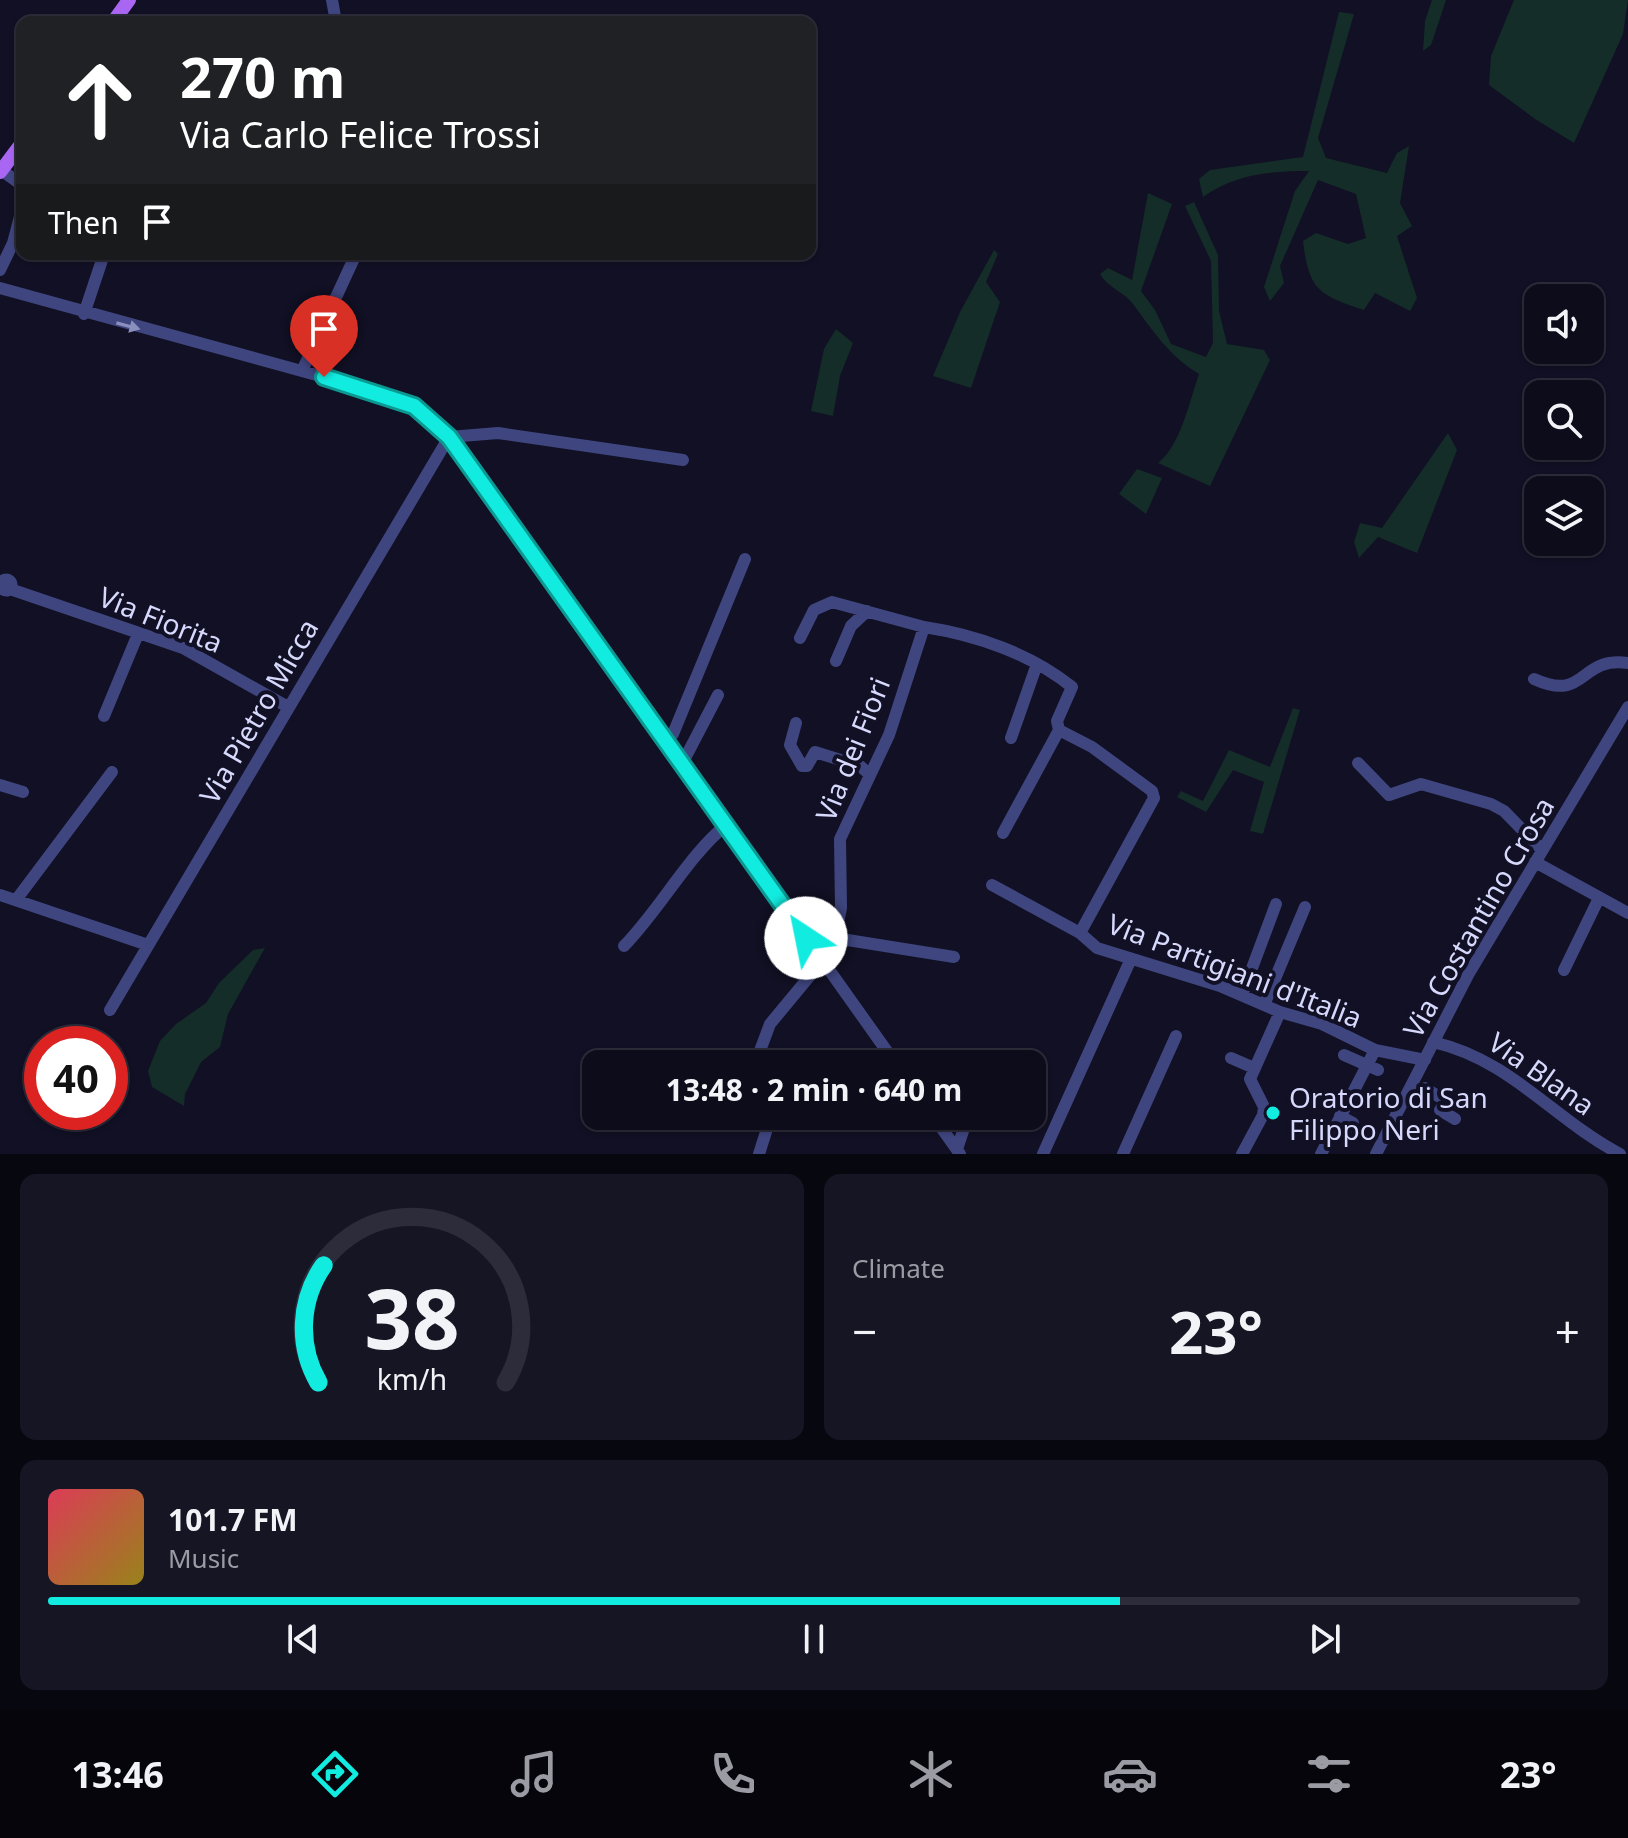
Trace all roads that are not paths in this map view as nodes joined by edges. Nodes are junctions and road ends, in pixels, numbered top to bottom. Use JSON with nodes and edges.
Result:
{"nodes":[{"id":1,"x":16,"y":151,"type":"edge"},
{"id":2,"x":1,"y":171,"type":"edge"},
{"id":3,"x":16,"y":232,"type":"edge"},
{"id":4,"x":102,"y":260,"type":"edge"},
{"id":5,"x":353,"y":260,"type":"edge"},
{"id":6,"x":0,"y":270,"type":"edge"},
{"id":7,"x":0,"y":288,"type":"edge"},
{"id":8,"x":84,"y":314,"type":"junction"},
{"id":9,"x":302,"y":371,"type":"junction"},
{"id":10,"x":449,"y":437,"type":"junction"},
{"id":11,"x":683,"y":460,"type":"dead end"},
{"id":12,"x":745,"y":559,"type":"dead end"},
{"id":13,"x":4,"y":587,"type":"edge"},
{"id":14,"x":867,"y":611,"type":"junction"},
{"id":15,"x":924,"y":627,"type":"junction"},
{"id":16,"x":138,"y":634,"type":"junction"},
{"id":17,"x":800,"y":638,"type":"dead end"},
{"id":18,"x":836,"y":661,"type":"dead end"},
{"id":19,"x":1628,"y":663,"type":"edge"},
{"id":20,"x":1037,"y":664,"type":"junction"},
{"id":21,"x":1534,"y":679,"type":"dead end"},
{"id":22,"x":718,"y":695,"type":"dead end"},
{"id":23,"x":288,"y":707,"type":"junction"},
{"id":24,"x":1628,"y":707,"type":"edge"},
{"id":25,"x":104,"y":716,"type":"dead end"},
{"id":26,"x":796,"y":723,"type":"dead end"},
{"id":27,"x":1059,"y":730,"type":"junction"},
{"id":28,"x":1011,"y":738,"type":"dead end"},
{"id":29,"x":667,"y":740,"type":"junction"},
{"id":30,"x":683,"y":762,"type":"junction"},
{"id":31,"x":1358,"y":763,"type":"dead end"},
{"id":32,"x":112,"y":772,"type":"dead end"},
{"id":33,"x":868,"y":773,"type":"junction"},
{"id":34,"x":0,"y":785,"type":"edge"},
{"id":35,"x":23,"y":792,"type":"dead end"},
{"id":36,"x":727,"y":824,"type":"junction"},
{"id":37,"x":1003,"y":833,"type":"dead end"},
{"id":38,"x":1542,"y":850,"type":"junction"},
{"id":39,"x":1535,"y":862,"type":"junction"},
{"id":40,"x":992,"y":885,"type":"dead end"},
{"id":41,"x":0,"y":895,"type":"edge"},
{"id":42,"x":1599,"y":898,"type":"junction"},
{"id":43,"x":16,"y":900,"type":"junction"},
{"id":44,"x":1276,"y":904,"type":"dead end"},
{"id":45,"x":1305,"y":907,"type":"dead end"},
{"id":46,"x":1628,"y":913,"type":"edge"},
{"id":47,"x":1080,"y":933,"type":"junction"},
{"id":48,"x":835,"y":938,"type":"junction"},
{"id":49,"x":148,"y":945,"type":"junction"},
{"id":50,"x":624,"y":946,"type":"dead end"},
{"id":51,"x":954,"y":957,"type":"dead end"},
{"id":52,"x":821,"y":958,"type":"junction"},
{"id":53,"x":1130,"y":961,"type":"junction"},
{"id":54,"x":1564,"y":970,"type":"dead end"},
{"id":55,"x":1242,"y":995,"type":"junction"},
{"id":56,"x":1264,"y":1005,"type":"junction"},
{"id":57,"x":110,"y":1010,"type":"dead end"},
{"id":58,"x":1280,"y":1012,"type":"junction"},
{"id":59,"x":1176,"y":1036,"type":"dead end"},
{"id":60,"x":1433,"y":1042,"type":"junction"},
{"id":61,"x":760,"y":1050,"type":"edge"},
{"id":62,"x":886,"y":1050,"type":"edge"},
{"id":63,"x":1375,"y":1050,"type":"junction"},
{"id":64,"x":1344,"y":1055,"type":"dead end"},
{"id":65,"x":1231,"y":1058,"type":"dead end"},
{"id":66,"x":1425,"y":1060,"type":"junction"},
{"id":67,"x":1373,"y":1067,"type":"junction"},
{"id":68,"x":1254,"y":1068,"type":"junction"},
{"id":69,"x":1419,"y":1085,"type":"junction"},
{"id":70,"x":1340,"y":1116,"type":"junction"},
{"id":71,"x":1455,"y":1119,"type":"dead end"},
{"id":72,"x":1351,"y":1127,"type":"dead end"},
{"id":73,"x":767,"y":1130,"type":"edge"},
{"id":74,"x":943,"y":1130,"type":"edge"},
{"id":75,"x":964,"y":1130,"type":"edge"},
{"id":76,"x":958,"y":1152,"type":"edge"},
{"id":77,"x":759,"y":1154,"type":"edge"},
{"id":78,"x":1043,"y":1154,"type":"edge"},
{"id":79,"x":1123,"y":1154,"type":"edge"},
{"id":80,"x":1242,"y":1154,"type":"edge"},
{"id":81,"x":1321,"y":1154,"type":"edge"},
{"id":82,"x":1376,"y":1154,"type":"edge"},
{"id":83,"x":1620,"y":1154,"type":"edge"}],
"edges":[{"from":1,"to":2,"type":"main road"},
{"from":3,"to":6,"type":"street"},
{"from":4,"to":8,"type":"street"},
{"from":5,"to":9,"type":"street"},
{"from":7,"to":8,"type":"street"},
{"from":8,"to":9,"type":"street","one_way":true},
{"from":9,"to":10,"type":"street"},
{"from":10,"to":11,"type":"street"},
{"from":10,"to":23,"type":"street","name":"Via Pietro Micca"},
{"from":10,"to":29,"type":"street"},
{"from":12,"to":29,"type":"street"},
{"from":13,"to":16,"type":"street","name":"Via Fiorita"},
{"from":14,"to":15,"type":"street"},
{"from":14,"to":17,"type":"street"},
{"from":14,"to":18,"type":"street"},
{"from":15,"to":20,"type":"street"},
{"from":15,"to":33,"type":"street","name":"Via dei Fiori"},
{"from":16,"to":23,"type":"street","name":"Via Fiorita"},
{"from":16,"to":25,"type":"street"},
{"from":19,"to":21,"type":"street"},
{"from":20,"to":27,"type":"street"},
{"from":20,"to":28,"type":"street"},
{"from":22,"to":30,"type":"street"},
{"from":23,"to":49,"type":"street","name":"Via Pietro Micca"},
{"from":24,"to":38,"type":"street","name":"Via Costantino Crosa"},
{"from":26,"to":33,"type":"street"},
{"from":27,"to":37,"type":"street"},
{"from":27,"to":47,"type":"street"},
{"from":29,"to":30,"type":"street"},
{"from":30,"to":36,"type":"street"},
{"from":31,"to":38,"type":"street"},
{"from":32,"to":43,"type":"street"},
{"from":33,"to":48,"type":"street","name":"Via dei Fiori"},
{"from":34,"to":35,"type":"street"},
{"from":36,"to":50,"type":"street"},
{"from":36,"to":52,"type":"street"},
{"from":38,"to":39,"type":"street","name":"Via Costantino Crosa"},
{"from":39,"to":42,"type":"street"},
{"from":39,"to":60,"type":"street","name":"Via Costantino Crosa"},
{"from":40,"to":47,"type":"street","name":"Via Partigiani d'Italia"},
{"from":41,"to":43,"type":"street"},
{"from":42,"to":46,"type":"street"},
{"from":42,"to":54,"type":"street"},
{"from":43,"to":49,"type":"street"},
{"from":44,"to":55,"type":"street"},
{"from":45,"to":56,"type":"street"},
{"from":47,"to":53,"type":"street","name":"Via Partigiani d'Italia"},
{"from":48,"to":51,"type":"street"},
{"from":48,"to":52,"type":"street"},
{"from":49,"to":57,"type":"street","name":"Via Pietro Micca"},
{"from":52,"to":61,"type":"street"},
{"from":52,"to":62,"type":"street"},
{"from":53,"to":55,"type":"street","name":"Via Partigiani d'Italia"},
{"from":53,"to":78,"type":"street"},
{"from":55,"to":56,"type":"street","name":"Via Partigiani d'Italia"},
{"from":56,"to":58,"type":"street","name":"Via Partigiani d'Italia"},
{"from":58,"to":63,"type":"street","name":"Via Partigiani d'Italia"},
{"from":58,"to":68,"type":"street"},
{"from":59,"to":79,"type":"street"},
{"from":60,"to":66,"type":"street","name":"Via Costantino Crosa"},
{"from":60,"to":83,"type":"street","name":"Via Blana"},
{"from":63,"to":66,"type":"street","name":"Via Partigiani d'Italia"},
{"from":63,"to":67,"type":"street"},
{"from":64,"to":67,"type":"street"},
{"from":65,"to":68,"type":"street"},
{"from":66,"to":69,"type":"street","name":"Via Costantino Crosa"},
{"from":67,"to":70,"type":"street"},
{"from":68,"to":80,"type":"street"},
{"from":69,"to":71,"type":"street"},
{"from":69,"to":82,"type":"street","name":"Via Costantino Crosa"},
{"from":70,"to":72,"type":"street"},
{"from":70,"to":81,"type":"street"},
{"from":73,"to":77,"type":"street"},
{"from":74,"to":76,"type":"street"},
{"from":75,"to":76,"type":"street"}]}
